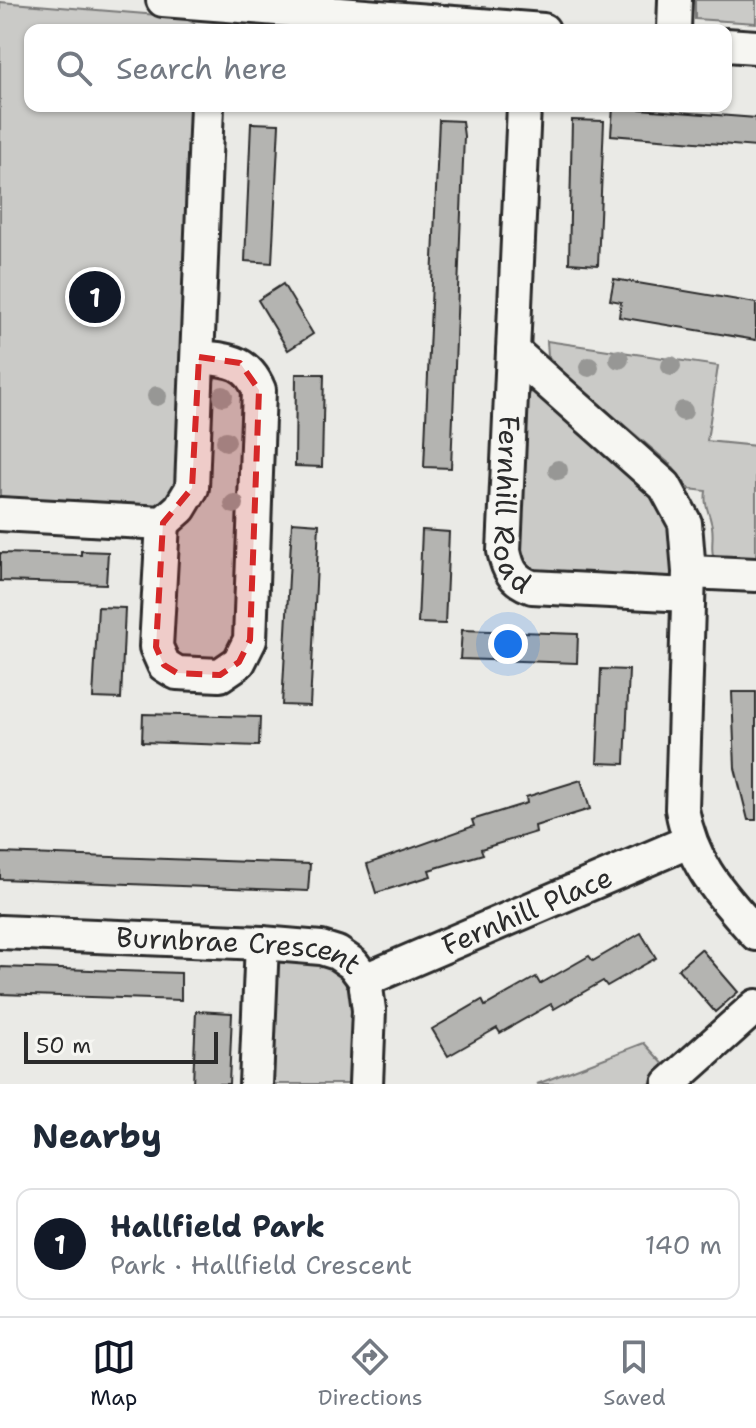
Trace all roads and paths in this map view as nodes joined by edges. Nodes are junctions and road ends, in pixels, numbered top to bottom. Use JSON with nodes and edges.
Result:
{"nodes":[{"id":1,"x":163,"y":0,"type":"edge"},
{"id":2,"x":675,"y":0,"type":"edge"},
{"id":3,"x":411,"y":10,"type":"edge"},
{"id":4,"x":211,"y":17,"type":"edge"},
{"id":5,"x":496,"y":24,"type":"edge"},
{"id":6,"x":674,"y":24,"type":"edge"},
{"id":7,"x":732,"y":45,"type":"edge"},
{"id":8,"x":756,"y":47,"type":"edge"},
{"id":9,"x":207,"y":112,"type":"edge"},
{"id":10,"x":524,"y":112,"type":"edge"},
{"id":11,"x":513,"y":351,"type":"junction"},
{"id":12,"x":199,"y":357,"type":"junction"},
{"id":13,"x":0,"y":514,"type":"edge"},
{"id":14,"x":163,"y":523,"type":"junction"},
{"id":15,"x":756,"y":575,"type":"edge"},
{"id":16,"x":688,"y":583,"type":"junction"},
{"id":17,"x":688,"y":842,"type":"junction"},
{"id":18,"x":0,"y":932,"type":"edge"},
{"id":19,"x":756,"y":934,"type":"edge"},
{"id":20,"x":262,"y":943,"type":"junction"},
{"id":21,"x":365,"y":980,"type":"junction"},
{"id":22,"x":756,"y":1006,"type":"edge"},
{"id":23,"x":256,"y":1084,"type":"edge"},
{"id":24,"x":366,"y":1084,"type":"edge"},
{"id":25,"x":669,"y":1084,"type":"edge"}],
"edges":[{"from":1,"to":4,"type":"street"},
{"from":2,"to":6,"type":"street"},
{"from":3,"to":4,"type":"street"},
{"from":3,"to":5,"type":"street"},
{"from":7,"to":8,"type":"street"},
{"from":9,"to":12,"type":"street"},
{"from":10,"to":11,"type":"street","name":"Fernhill Road"},
{"from":11,"to":16,"type":"street","name":"Fernhill Road"},
{"from":11,"to":16,"type":"street","name":"Fernhill Road"},
{"from":12,"to":14,"type":"street"},
{"from":12,"to":14,"type":"street"},
{"from":13,"to":14,"type":"street"},
{"from":15,"to":16,"type":"street"},
{"from":16,"to":17,"type":"street","name":"Fernhill Road"},
{"from":17,"to":19,"type":"street","name":"Fernhill Road"},
{"from":17,"to":21,"type":"street","name":"Fernhill Place"},
{"from":18,"to":20,"type":"street","name":"Burnbrae Crescent"},
{"from":20,"to":21,"type":"street","name":"Burnbrae Crescent"},
{"from":20,"to":23,"type":"street"},
{"from":21,"to":24,"type":"street","name":"Burnbrae Crescent"},
{"from":22,"to":25,"type":"street"}]}
